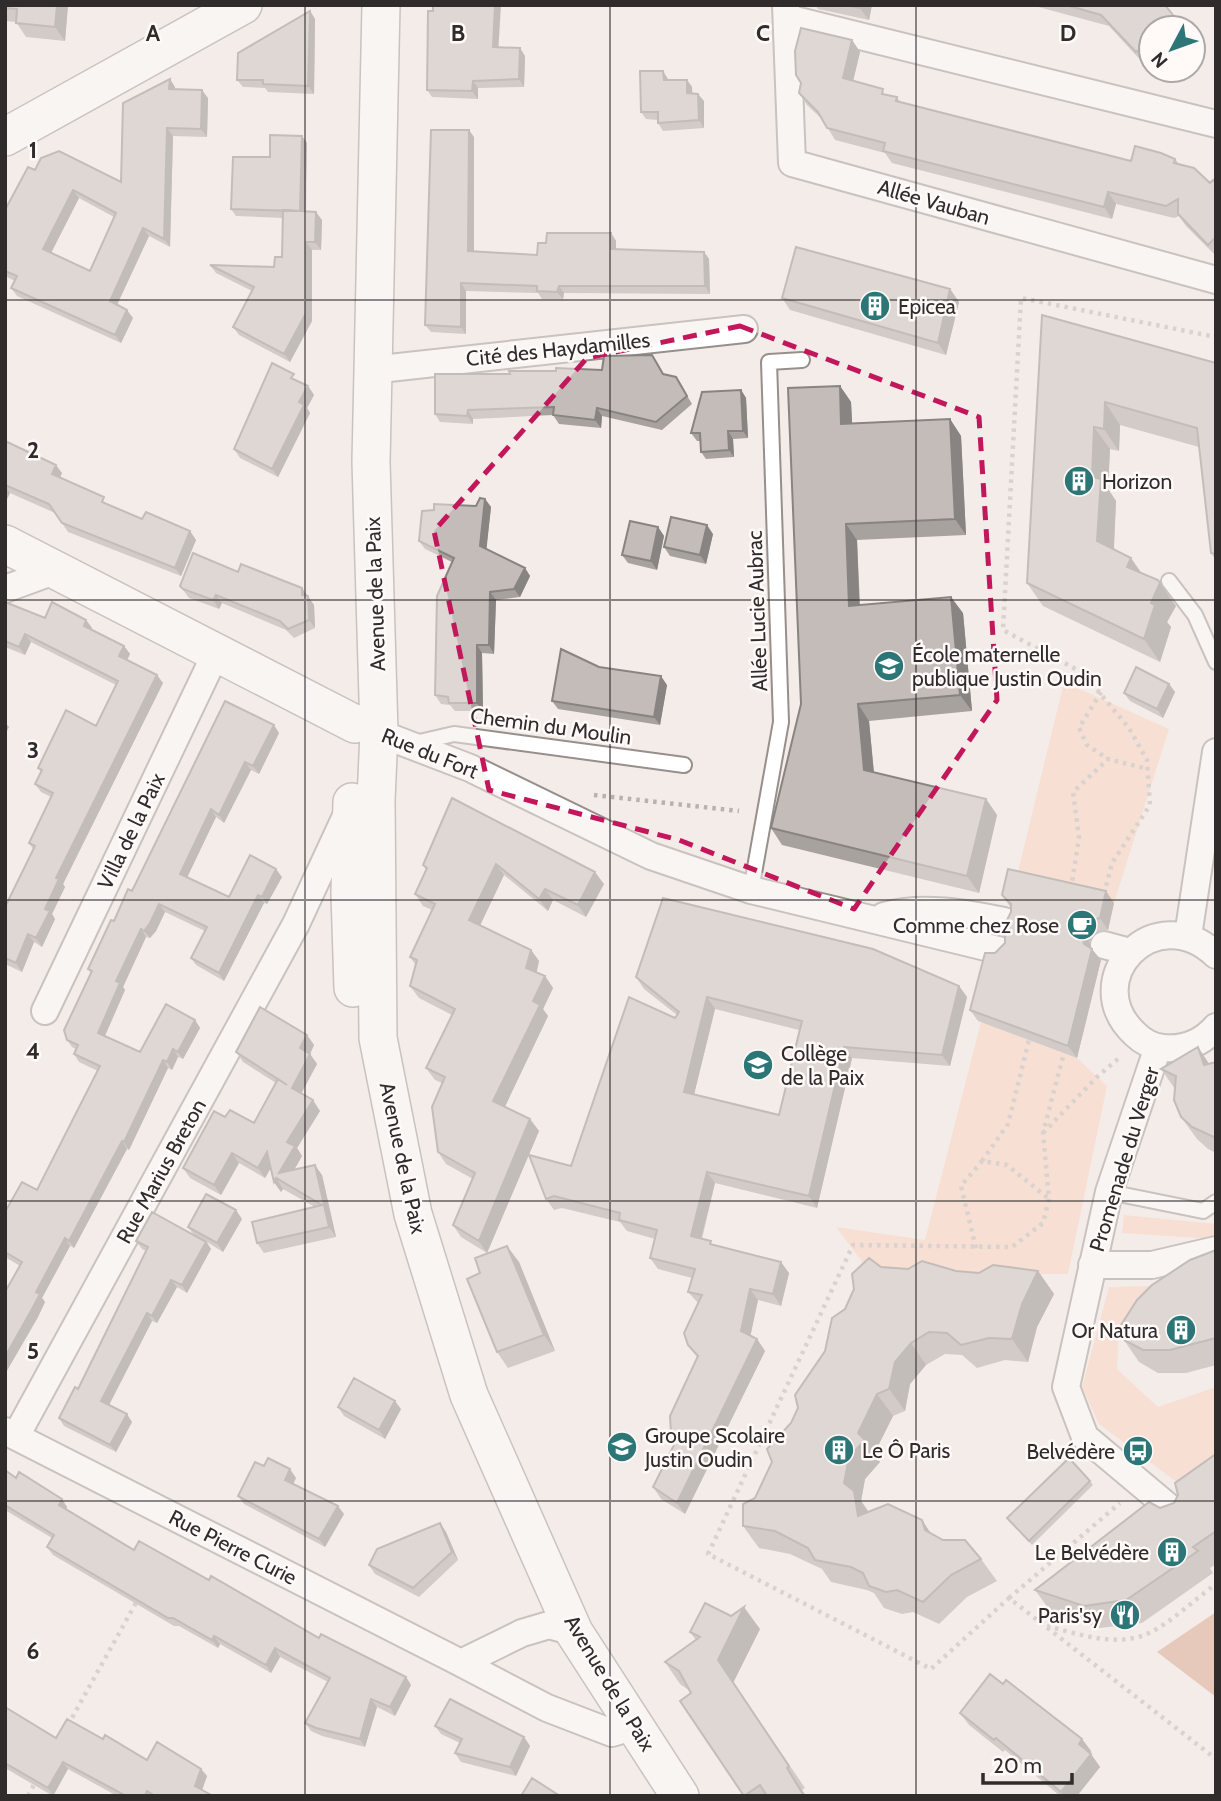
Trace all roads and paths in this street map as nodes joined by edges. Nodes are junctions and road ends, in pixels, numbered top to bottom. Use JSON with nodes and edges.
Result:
{"nodes":[{"id":1,"x":243,"y":5,"type":"edge"},
{"id":2,"x":381,"y":5,"type":"edge"},
{"id":3,"x":786,"y":12,"type":"edge"},
{"id":4,"x":1216,"y":124,"type":"edge"},
{"id":5,"x":5,"y":137,"type":"edge"},
{"id":6,"x":1216,"y":280,"type":"edge"},
{"id":7,"x":744,"y":328,"type":"dead end"},
{"id":8,"x":1216,"y":338,"type":"edge"},
{"id":9,"x":802,"y":360,"type":"dead end"},
{"id":10,"x":372,"y":370,"type":"junction"},
{"id":11,"x":5,"y":544,"type":"edge"},
{"id":12,"x":57,"y":570,"type":"junction"},
{"id":13,"x":1169,"y":581,"type":"dead end"},
{"id":14,"x":5,"y":589,"type":"edge"},
{"id":15,"x":217,"y":651,"type":"junction"},
{"id":16,"x":1216,"y":662,"type":"edge"},
{"id":17,"x":1101,"y":692,"type":"junction"},
{"id":18,"x":382,"y":733,"type":"junction"},
{"id":19,"x":1216,"y":752,"type":"edge"},
{"id":20,"x":1108,"y":759,"type":"junction"},
{"id":21,"x":684,"y":765,"type":"dead end"},
{"id":22,"x":1148,"y":769,"type":"junction"},
{"id":23,"x":584,"y":792,"type":"dead end"},
{"id":24,"x":352,"y":802,"type":"junction"},
{"id":25,"x":739,"y":811,"type":"dead end"},
{"id":26,"x":751,"y":890,"type":"junction"},
{"id":27,"x":1071,"y":892,"type":"edge"},
{"id":28,"x":1102,"y":904,"type":"edge"},
{"id":29,"x":306,"y":906,"type":"junction"},
{"id":30,"x":351,"y":917,"type":"junction"},
{"id":31,"x":873,"y":919,"type":"junction"},
{"id":32,"x":1004,"y":920,"type":"edge"},
{"id":33,"x":1188,"y":936,"type":"junction"},
{"id":34,"x":1104,"y":945,"type":"dead end"},
{"id":35,"x":998,"y":950,"type":"edge"},
{"id":36,"x":1130,"y":953,"type":"junction"},
{"id":37,"x":1216,"y":955,"type":"edge"},
{"id":38,"x":46,"y":1011,"type":"dead end"},
{"id":39,"x":1216,"y":1027,"type":"edge"},
{"id":40,"x":1032,"y":1028,"type":"edge"},
{"id":41,"x":1067,"y":1039,"type":"edge"},
{"id":42,"x":1158,"y":1047,"type":"junction"},
{"id":43,"x":1124,"y":1054,"type":"dead end"},
{"id":44,"x":1043,"y":1133,"type":"junction"},
{"id":45,"x":982,"y":1161,"type":"junction"},
{"id":46,"x":1109,"y":1192,"type":"junction"},
{"id":47,"x":1049,"y":1199,"type":"junction"},
{"id":48,"x":1216,"y":1202,"type":"edge"},
{"id":49,"x":976,"y":1248,"type":"junction"},
{"id":50,"x":1216,"y":1250,"type":"edge"},
{"id":51,"x":1092,"y":1265,"type":"junction"},
{"id":52,"x":10,"y":1433,"type":"edge"},
{"id":53,"x":1142,"y":1484,"type":"junction"},
{"id":54,"x":1178,"y":1515,"type":"edge"},
{"id":55,"x":1216,"y":1584,"type":"edge"},
{"id":56,"x":142,"y":1592,"type":"edge"},
{"id":57,"x":1009,"y":1598,"type":"junction"},
{"id":58,"x":1042,"y":1625,"type":"junction"},
{"id":59,"x":562,"y":1629,"type":"junction"},
{"id":60,"x":460,"y":1663,"type":"junction"},
{"id":61,"x":623,"y":1729,"type":"junction"},
{"id":62,"x":61,"y":1736,"type":"edge"},
{"id":63,"x":1216,"y":1759,"type":"edge"},
{"id":64,"x":41,"y":1772,"type":"edge"},
{"id":65,"x":28,"y":1796,"type":"edge"},
{"id":66,"x":654,"y":1796,"type":"edge"},
{"id":67,"x":680,"y":1796,"type":"edge"}],
"edges":[{"from":1,"to":5,"type":"main road"},
{"from":2,"to":10,"type":"main road","name":"Avenue de la Paix"},
{"from":3,"to":4,"type":"street","name":"Allée Vauban"},
{"from":3,"to":6,"type":"street","name":"Allée Vauban"},
{"from":7,"to":10,"type":"street","name":"Cité des Haydamilles"},
{"from":8,"to":17,"type":"path"},
{"from":9,"to":26,"type":"lane","name":"Allée Lucie Aubrac"},
{"from":10,"to":18,"type":"main road","name":"Avenue de la Paix"},
{"from":11,"to":12,"type":"main road","name":"Rue du Fort"},
{"from":12,"to":14,"type":"street"},
{"from":12,"to":15,"type":"main road","name":"Rue du Fort"},
{"from":13,"to":16,"type":"lane"},
{"from":15,"to":18,"type":"main road","name":"Rue du Fort"},
{"from":15,"to":38,"type":"street","name":"Villa de la Paix"},
{"from":17,"to":20,"type":"path"},
{"from":17,"to":22,"type":"path"},
{"from":18,"to":21,"type":"lane","name":"Chemin du Moulin"},
{"from":18,"to":24,"type":"main road","name":"Avenue de la Paix"},
{"from":18,"to":26,"type":"street","name":"Rue du Fort"},
{"from":18,"to":59,"type":"main road","name":"Avenue de la Paix"},
{"from":19,"to":33,"type":"street"},
{"from":20,"to":22,"type":"path"},
{"from":20,"to":27,"type":"path"},
{"from":22,"to":28,"type":"path"},
{"from":23,"to":25,"type":"path"},
{"from":24,"to":29,"type":"street","name":"Rue Marius Breton"},
{"from":24,"to":30,"type":"main road","name":"Avenue de la Paix"},
{"from":26,"to":31,"type":"street","name":"Rue du Fort"},
{"from":29,"to":30,"type":"street"},
{"from":29,"to":52,"type":"street","name":"Rue Marius Breton"},
{"from":30,"to":59,"type":"main road","name":"Avenue de la Paix"},
{"from":31,"to":32,"type":"street","name":"Rue du Fort"},
{"from":31,"to":35,"type":"street","name":"Rue du Fort"},
{"from":33,"to":36,"type":"street"},
{"from":33,"to":37,"type":"street"},
{"from":34,"to":36,"type":"street"},
{"from":36,"to":42,"type":"street","name":"Promenade du Verger"},
{"from":39,"to":42,"type":"street","name":"Promenade du Verger"},
{"from":40,"to":45,"type":"path"},
{"from":41,"to":44,"type":"path"},
{"from":42,"to":46,"type":"street","name":"Promenade du Verger"},
{"from":43,"to":44,"type":"path"},
{"from":44,"to":47,"type":"path"},
{"from":45,"to":47,"type":"path"},
{"from":45,"to":49,"type":"path"},
{"from":46,"to":48,"type":"lane"},
{"from":46,"to":51,"type":"street","name":"Promenade du Verger"},
{"from":47,"to":49,"type":"path"},
{"from":49,"to":57,"type":"path"},
{"from":50,"to":51,"type":"street"},
{"from":51,"to":53,"type":"street","name":"Promenade du Verger"},
{"from":52,"to":60,"type":"street","name":"Rue Pierre Curie"},
{"from":53,"to":54,"type":"street","name":"Promenade du Verger"},
{"from":53,"to":57,"type":"path"},
{"from":55,"to":58,"type":"path"},
{"from":56,"to":62,"type":"path"},
{"from":57,"to":58,"type":"path"},
{"from":58,"to":63,"type":"path"},
{"from":59,"to":60,"type":"street"},
{"from":59,"to":61,"type":"main road","name":"Avenue de la Paix"},
{"from":60,"to":61,"type":"street","name":"Rue Pierre Curie"},
{"from":61,"to":66,"type":"main road","name":"Avenue de la Paix"},
{"from":61,"to":67,"type":"main road","name":"Avenue de la Paix"},
{"from":64,"to":65,"type":"path"}]}
